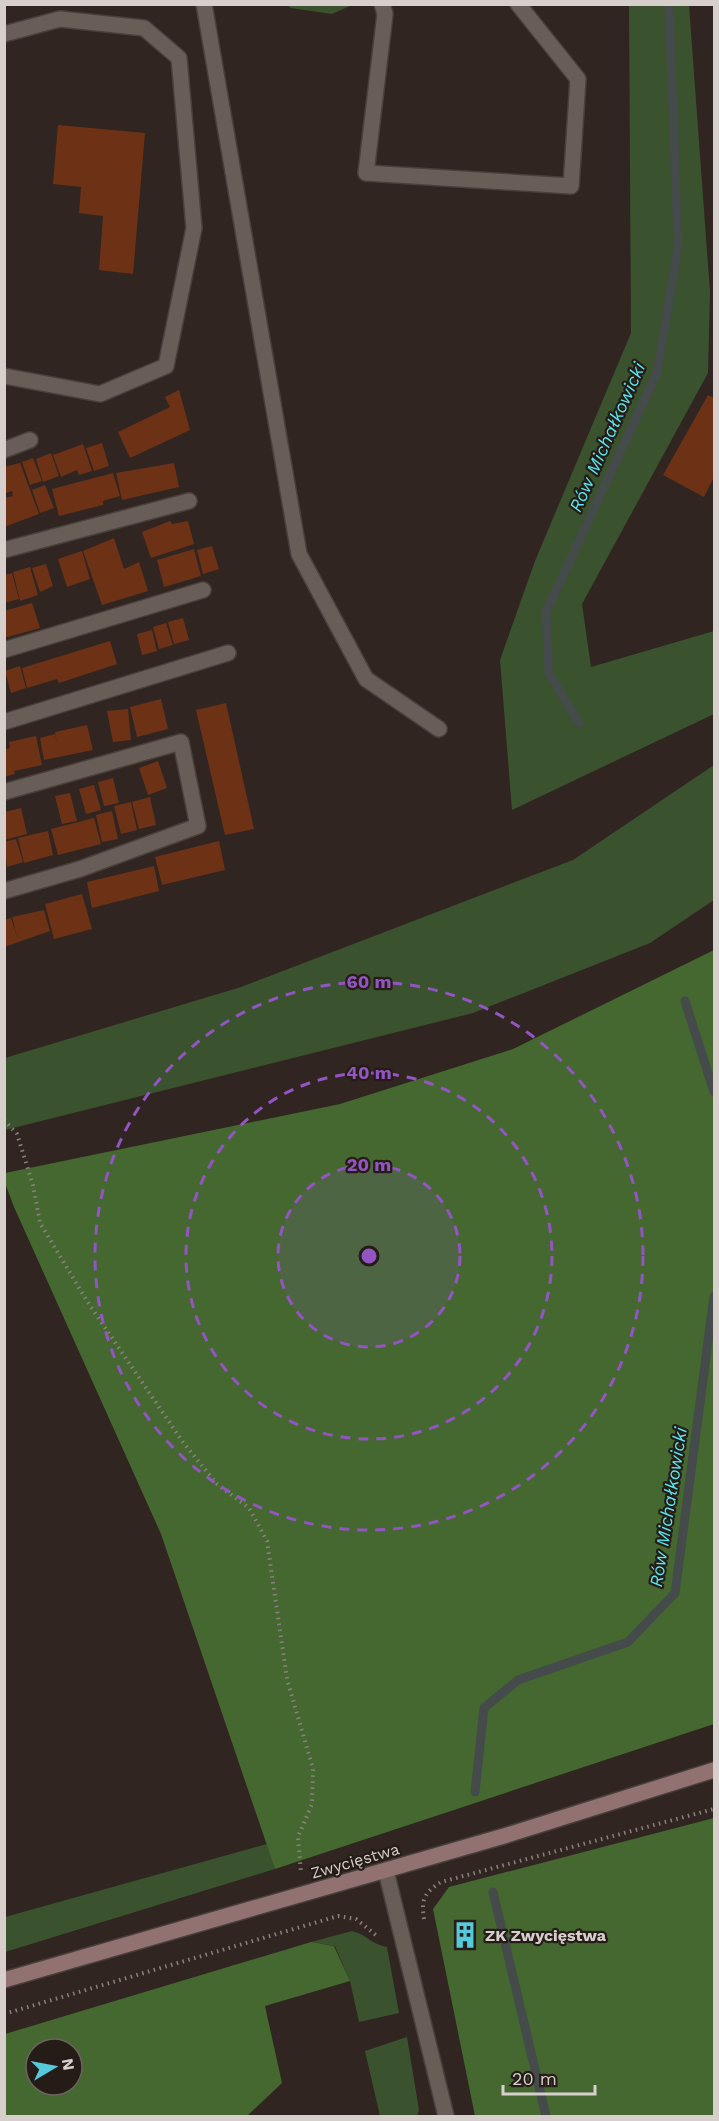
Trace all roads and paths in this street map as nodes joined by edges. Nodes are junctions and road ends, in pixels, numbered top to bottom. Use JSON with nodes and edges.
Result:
{"nodes":[{"id":1,"x":204,"y":4,"type":"edge"},
{"id":2,"x":382,"y":4,"type":"edge"},
{"id":3,"x":518,"y":4,"type":"edge"},
{"id":4,"x":4,"y":34,"type":"edge"},
{"id":5,"x":4,"y":376,"type":"edge"},
{"id":6,"x":30,"y":440,"type":"dead end"},
{"id":7,"x":4,"y":450,"type":"edge"},
{"id":8,"x":189,"y":501,"type":"dead end"},
{"id":9,"x":4,"y":550,"type":"edge"},
{"id":10,"x":203,"y":590,"type":"dead end"},
{"id":11,"x":4,"y":650,"type":"edge"},
{"id":12,"x":228,"y":653,"type":"dead end"},
{"id":13,"x":4,"y":722,"type":"edge"},
{"id":14,"x":440,"y":729,"type":"dead end"},
{"id":15,"x":4,"y":792,"type":"edge"},
{"id":16,"x":4,"y":891,"type":"edge"},
{"id":17,"x":4,"y":1120,"type":"edge"},
{"id":18,"x":714,"y":1770,"type":"edge"},
{"id":19,"x":714,"y":1809,"type":"edge"},
{"id":20,"x":386,"y":1871,"type":"junction"},
{"id":21,"x":311,"y":1892,"type":"junction"},
{"id":22,"x":424,"y":1923,"type":"dead end"},
{"id":23,"x":377,"y":1936,"type":"dead end"},
{"id":24,"x":4,"y":1980,"type":"edge"},
{"id":25,"x":4,"y":2014,"type":"edge"},
{"id":26,"x":446,"y":2116,"type":"edge"}],
"edges":[{"from":1,"to":14,"type":"lane"},
{"from":2,"to":3,"type":"lane"},
{"from":4,"to":5,"type":"lane"},
{"from":6,"to":7,"type":"lane"},
{"from":8,"to":9,"type":"lane"},
{"from":10,"to":11,"type":"lane"},
{"from":12,"to":13,"type":"lane"},
{"from":15,"to":16,"type":"lane"},
{"from":17,"to":21,"type":"path"},
{"from":18,"to":20,"type":"main road","name":"Zwycięstwa"},
{"from":19,"to":22,"type":"path"},
{"from":20,"to":21,"type":"main road","name":"Zwycięstwa"},
{"from":20,"to":26,"type":"lane"},
{"from":21,"to":24,"type":"main road","name":"Zwycięstwa"},
{"from":23,"to":25,"type":"path"}]}
